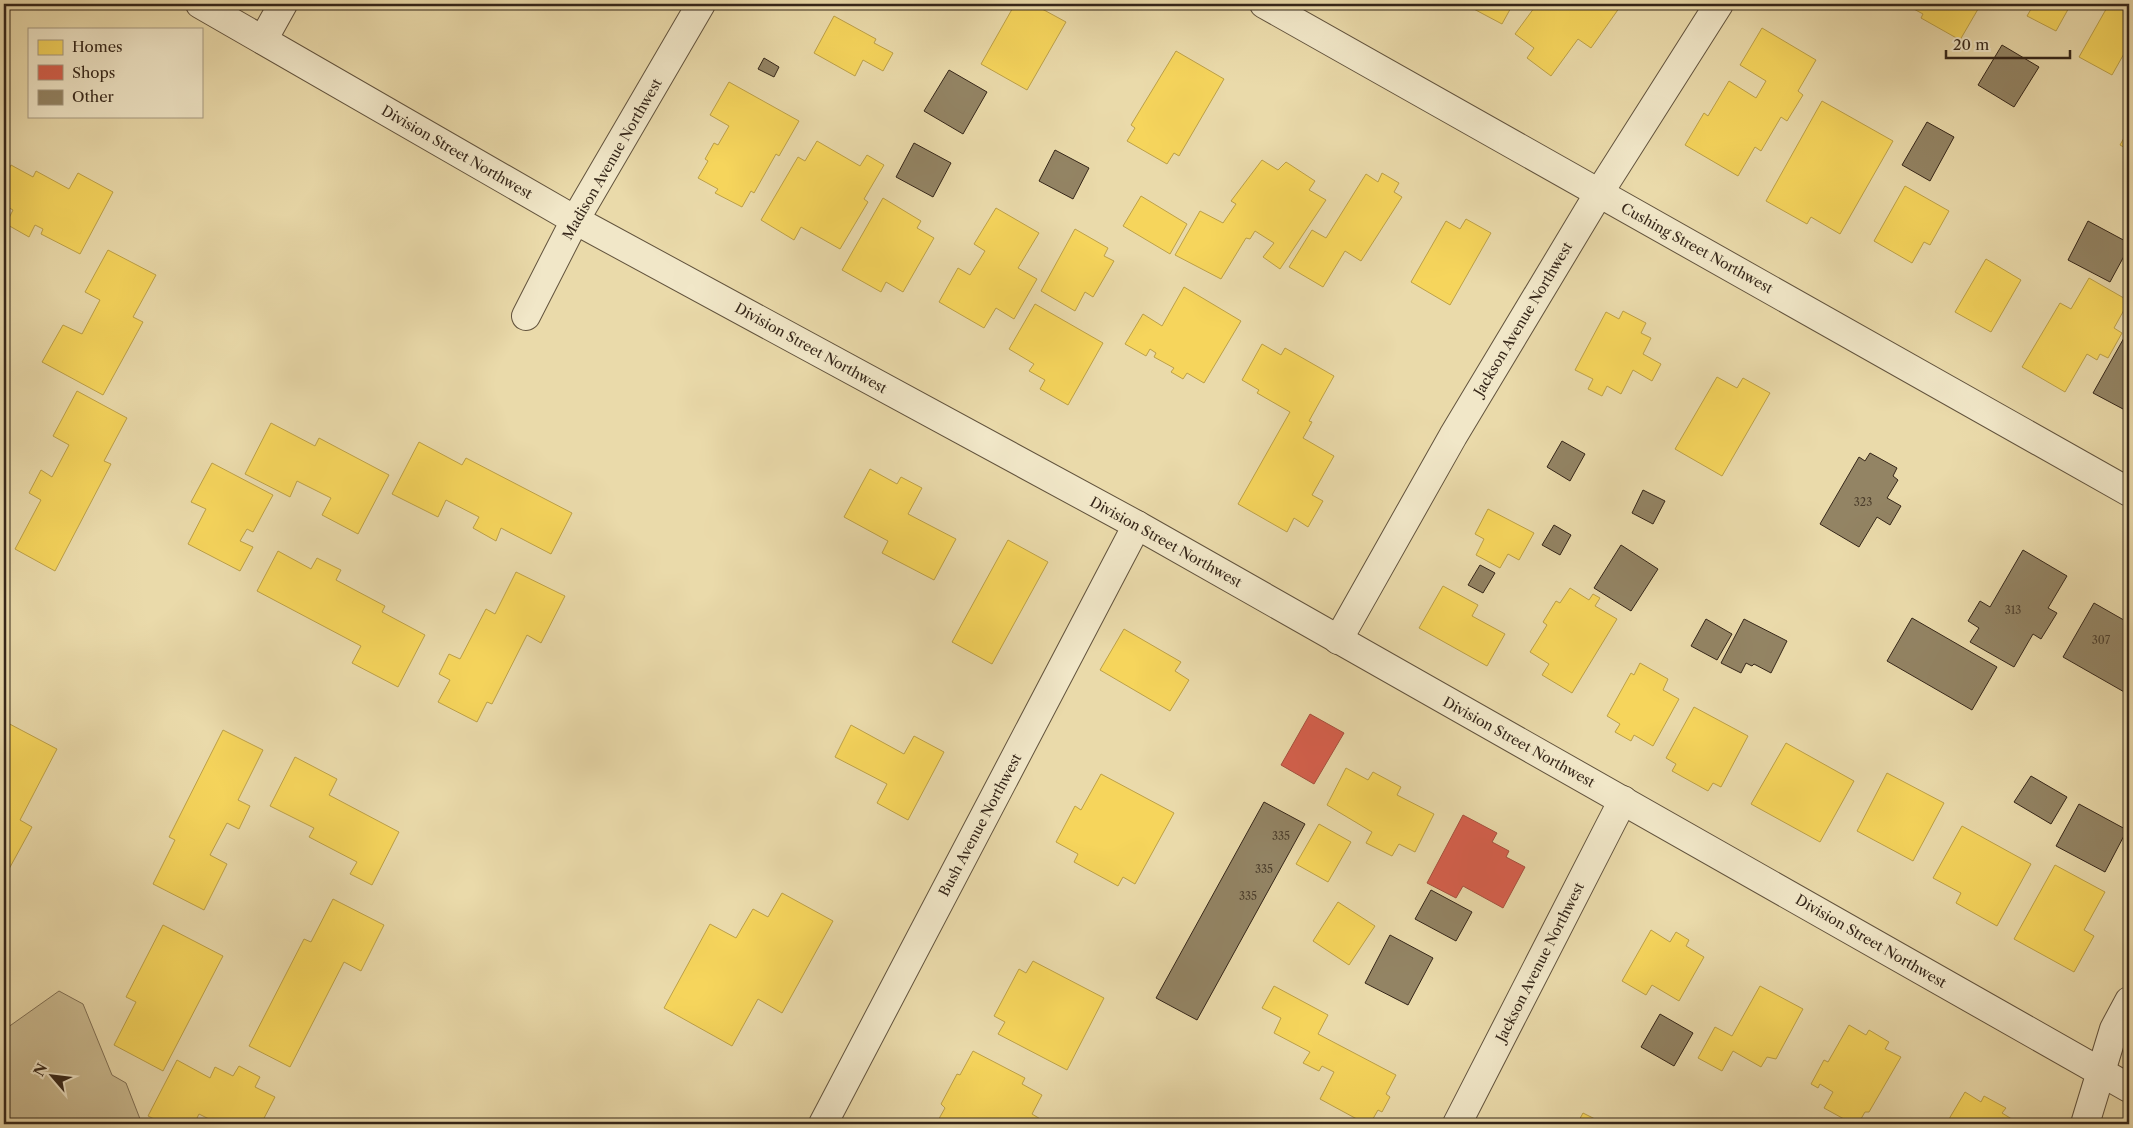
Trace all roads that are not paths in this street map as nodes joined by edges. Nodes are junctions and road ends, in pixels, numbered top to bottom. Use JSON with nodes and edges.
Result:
{"nodes":[{"id":1,"x":200,"y":4,"type":"edge"},
{"id":2,"x":283,"y":4,"type":"edge"},
{"id":3,"x":701,"y":4,"type":"edge"},
{"id":4,"x":1264,"y":4,"type":"edge"},
{"id":5,"x":1719,"y":4,"type":"edge"},
{"id":6,"x":263,"y":40,"type":"junction"},
{"id":7,"x":1599,"y":193,"type":"junction"},
{"id":8,"x":575,"y":220,"type":"junction"},
{"id":9,"x":526,"y":316,"type":"dead end"},
{"id":10,"x":2129,"y":492,"type":"edge"},
{"id":11,"x":1137,"y":525,"type":"junction"},
{"id":12,"x":1338,"y":640,"type":"junction"},
{"id":13,"x":1623,"y":800,"type":"junction"},
{"id":14,"x":2129,"y":1001,"type":"edge"},
{"id":15,"x":2102,"y":1072,"type":"junction"},
{"id":16,"x":2129,"y":1088,"type":"edge"},
{"id":17,"x":823,"y":1124,"type":"edge"},
{"id":18,"x":1457,"y":1124,"type":"edge"},
{"id":19,"x":2085,"y":1124,"type":"edge"}],
"edges":[{"from":1,"to":6,"type":"street","name":"Division Street Northwest"},
{"from":2,"to":6,"type":"street"},
{"from":3,"to":8,"type":"street","name":"Madison Avenue Northwest"},
{"from":4,"to":7,"type":"street","name":"Cushing Street Northwest"},
{"from":5,"to":7,"type":"street","name":"Jackson Avenue Northwest"},
{"from":6,"to":8,"type":"street","name":"Division Street Northwest"},
{"from":7,"to":10,"type":"street","name":"Cushing Street Northwest"},
{"from":7,"to":12,"type":"street","name":"Jackson Avenue Northwest"},
{"from":8,"to":9,"type":"street","name":"Madison Avenue Northwest"},
{"from":8,"to":11,"type":"street","name":"Division Street Northwest"},
{"from":11,"to":12,"type":"street","name":"Division Street Northwest"},
{"from":11,"to":17,"type":"street","name":"Bush Avenue Northwest"},
{"from":12,"to":13,"type":"street","name":"Division Street Northwest"},
{"from":13,"to":15,"type":"street","name":"Division Street Northwest"},
{"from":13,"to":18,"type":"street","name":"Jackson Avenue Northwest"},
{"from":14,"to":15,"type":"street"},
{"from":15,"to":16,"type":"street","name":"Division Street Northwest"},
{"from":15,"to":19,"type":"street"}]}
